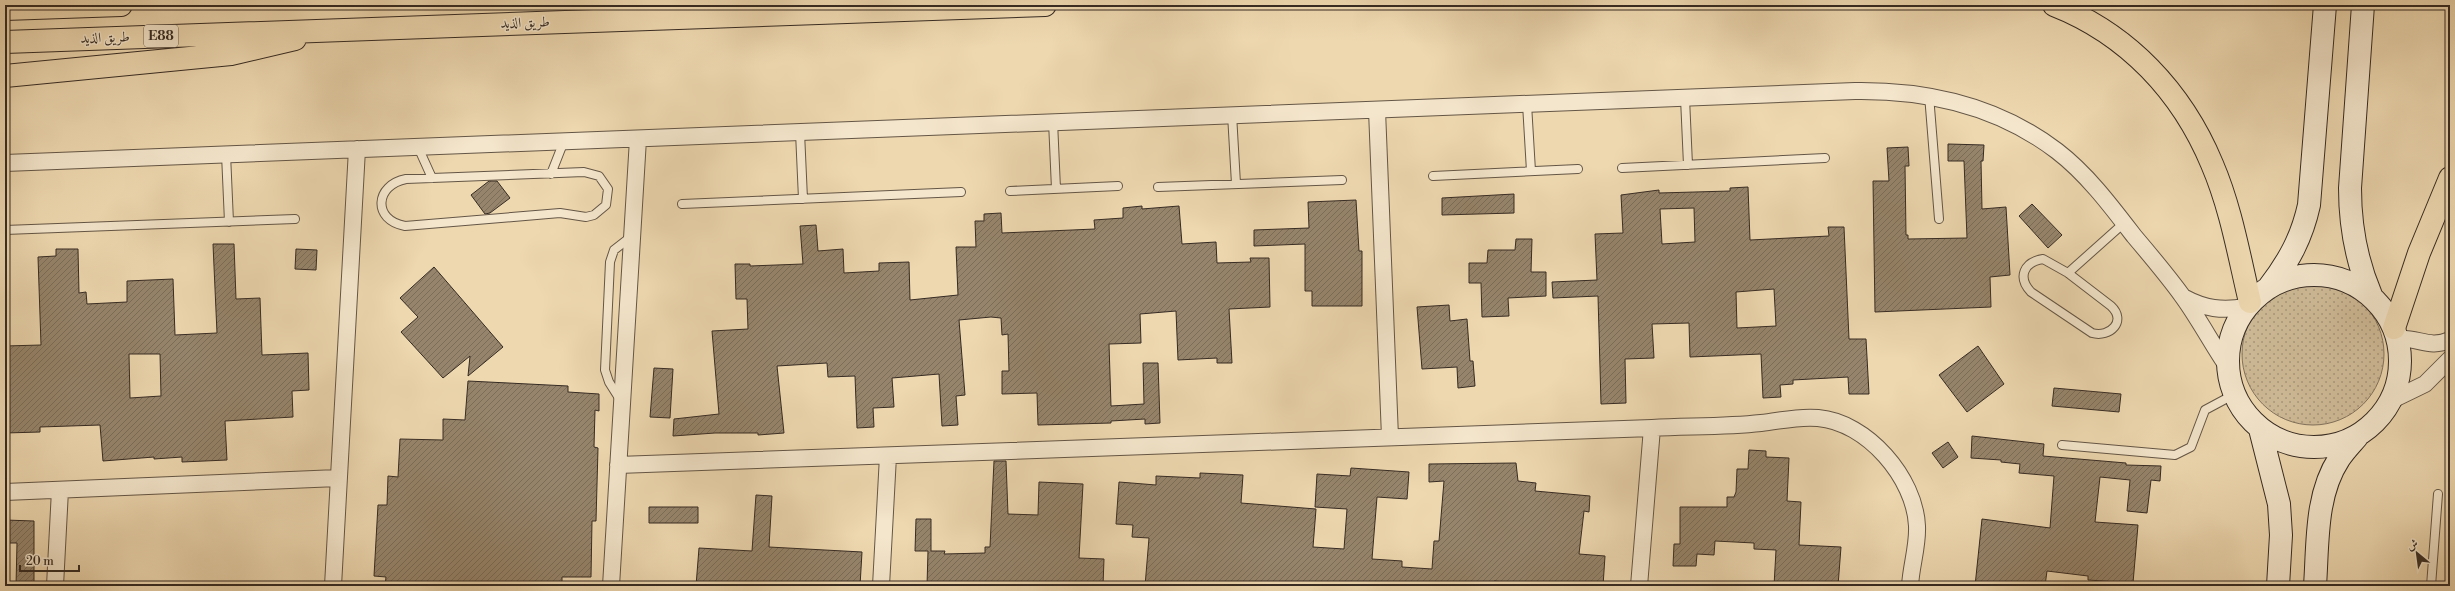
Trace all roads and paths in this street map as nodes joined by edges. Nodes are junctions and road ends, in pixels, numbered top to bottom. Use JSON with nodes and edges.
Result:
{"nodes":[{"id":1,"x":121,"y":5,"type":"edge"},
{"id":2,"x":1045,"y":5,"type":"edge"},
{"id":3,"x":2054,"y":5,"type":"edge"},
{"id":4,"x":2324,"y":5,"type":"edge"},
{"id":5,"x":2363,"y":5,"type":"edge"},
{"id":6,"x":5,"y":9,"type":"edge"},
{"id":7,"x":317,"y":30,"type":"junction"},
{"id":8,"x":5,"y":42,"type":"edge"},
{"id":9,"x":5,"y":76,"type":"edge"},
{"id":10,"x":1929,"y":95,"type":"junction"},
{"id":11,"x":1685,"y":98,"type":"junction"},
{"id":12,"x":1527,"y":104,"type":"junction"},
{"id":13,"x":1377,"y":110,"type":"junction"},
{"id":14,"x":1232,"y":114,"type":"junction"},
{"id":15,"x":1053,"y":121,"type":"junction"},
{"id":16,"x":800,"y":132,"type":"junction"},
{"id":17,"x":638,"y":139,"type":"junction"},
{"id":18,"x":564,"y":141,"type":"junction"},
{"id":19,"x":418,"y":147,"type":"junction"},
{"id":20,"x":357,"y":149,"type":"junction"},
{"id":21,"x":226,"y":154,"type":"junction"},
{"id":22,"x":1825,"y":158,"type":"dead end"},
{"id":23,"x":5,"y":163,"type":"edge"},
{"id":24,"x":1688,"y":165,"type":"junction"},
{"id":25,"x":1622,"y":168,"type":"dead end"},
{"id":26,"x":1578,"y":169,"type":"dead end"},
{"id":27,"x":1531,"y":171,"type":"junction"},
{"id":28,"x":550,"y":174,"type":"junction"},
{"id":29,"x":1433,"y":176,"type":"dead end"},
{"id":30,"x":432,"y":178,"type":"junction"},
{"id":31,"x":2450,"y":178,"type":"edge"},
{"id":32,"x":1342,"y":180,"type":"dead end"},
{"id":33,"x":1236,"y":184,"type":"junction"},
{"id":34,"x":1118,"y":186,"type":"dead end"},
{"id":35,"x":1158,"y":187,"type":"dead end"},
{"id":36,"x":1056,"y":189,"type":"junction"},
{"id":37,"x":1010,"y":191,"type":"dead end"},
{"id":38,"x":962,"y":192,"type":"dead end"},
{"id":39,"x":803,"y":199,"type":"junction"},
{"id":40,"x":682,"y":204,"type":"dead end"},
{"id":41,"x":295,"y":219,"type":"dead end"},
{"id":42,"x":1939,"y":219,"type":"dead end"},
{"id":43,"x":229,"y":222,"type":"junction"},
{"id":44,"x":2124,"y":223,"type":"junction"},
{"id":45,"x":5,"y":230,"type":"edge"},
{"id":46,"x":2068,"y":273,"type":"junction"},
{"id":47,"x":2269,"y":287,"type":"junction"},
{"id":48,"x":2370,"y":295,"type":"junction"},
{"id":49,"x":2183,"y":297,"type":"junction"},
{"id":50,"x":2248,"y":304,"type":"junction"},
{"id":51,"x":2396,"y":334,"type":"junction"},
{"id":52,"x":2450,"y":340,"type":"edge"},
{"id":53,"x":2450,"y":359,"type":"edge"},
{"id":54,"x":2227,"y":366,"type":"junction"},
{"id":55,"x":2234,"y":395,"type":"junction"},
{"id":56,"x":2390,"y":401,"type":"junction"},
{"id":57,"x":1652,"y":428,"type":"junction"},
{"id":58,"x":2260,"y":429,"type":"junction"},
{"id":59,"x":2359,"y":435,"type":"junction"},
{"id":60,"x":1390,"y":437,"type":"junction"},
{"id":61,"x":2062,"y":444,"type":"dead end"},
{"id":62,"x":888,"y":456,"type":"junction"},
{"id":63,"x":618,"y":465,"type":"junction"},
{"id":64,"x":338,"y":478,"type":"junction"},
{"id":65,"x":60,"y":490,"type":"junction"},
{"id":66,"x":5,"y":492,"type":"edge"},
{"id":67,"x":2438,"y":494,"type":"dead end"},
{"id":68,"x":55,"y":586,"type":"edge"},
{"id":69,"x":333,"y":586,"type":"edge"},
{"id":70,"x":611,"y":586,"type":"edge"},
{"id":71,"x":881,"y":586,"type":"edge"},
{"id":72,"x":1639,"y":586,"type":"edge"},
{"id":73,"x":1910,"y":586,"type":"edge"},
{"id":74,"x":2278,"y":586,"type":"edge"},
{"id":75,"x":2315,"y":586,"type":"edge"},
{"id":76,"x":2431,"y":586,"type":"edge"}],
"edges":[{"from":1,"to":6,"type":"highway"},
{"from":2,"to":7,"type":"highway","name":"طريق الذيد","number":"E88"},
{"from":3,"to":50,"type":"highway"},
{"from":4,"to":47,"type":"main road"},
{"from":5,"to":48,"type":"main road"},
{"from":7,"to":8,"type":"highway","name":"طريق الذيد","number":"E88"},
{"from":7,"to":9,"type":"highway"},
{"from":10,"to":11,"type":"street"},
{"from":10,"to":42,"type":"lane"},
{"from":10,"to":44,"type":"street"},
{"from":11,"to":12,"type":"street"},
{"from":11,"to":24,"type":"lane"},
{"from":12,"to":13,"type":"street"},
{"from":12,"to":27,"type":"lane"},
{"from":13,"to":14,"type":"street"},
{"from":13,"to":60,"type":"street"},
{"from":14,"to":15,"type":"street"},
{"from":14,"to":33,"type":"lane"},
{"from":15,"to":16,"type":"street"},
{"from":15,"to":36,"type":"lane"},
{"from":16,"to":17,"type":"street"},
{"from":16,"to":39,"type":"lane"},
{"from":17,"to":18,"type":"street"},
{"from":17,"to":63,"type":"street"},
{"from":18,"to":19,"type":"street"},
{"from":18,"to":28,"type":"lane"},
{"from":19,"to":20,"type":"street"},
{"from":19,"to":30,"type":"lane"},
{"from":20,"to":21,"type":"street"},
{"from":20,"to":64,"type":"street"},
{"from":21,"to":23,"type":"street"},
{"from":21,"to":43,"type":"lane"},
{"from":22,"to":24,"type":"lane"},
{"from":24,"to":25,"type":"lane"},
{"from":26,"to":27,"type":"lane"},
{"from":27,"to":29,"type":"lane"},
{"from":28,"to":30,"type":"lane"},
{"from":28,"to":30,"type":"lane"},
{"from":31,"to":51,"type":"highway"},
{"from":32,"to":33,"type":"lane"},
{"from":33,"to":35,"type":"lane"},
{"from":34,"to":36,"type":"lane"},
{"from":36,"to":37,"type":"lane"},
{"from":38,"to":39,"type":"lane"},
{"from":39,"to":40,"type":"lane"},
{"from":41,"to":43,"type":"lane"},
{"from":43,"to":45,"type":"lane"},
{"from":44,"to":46,"type":"lane"},
{"from":44,"to":49,"type":"street"},
{"from":46,"to":46,"type":"lane"},
{"from":47,"to":48,"type":"main road"},
{"from":47,"to":50,"type":"main road"},
{"from":48,"to":51,"type":"main road"},
{"from":49,"to":50,"type":"street"},
{"from":49,"to":54,"type":"street"},
{"from":50,"to":54,"type":"main road"},
{"from":51,"to":52,"type":"street"},
{"from":51,"to":56,"type":"main road"},
{"from":53,"to":56,"type":"street"},
{"from":54,"to":55,"type":"main road"},
{"from":55,"to":58,"type":"main road"},
{"from":55,"to":61,"type":"lane"},
{"from":56,"to":59,"type":"main road"},
{"from":57,"to":60,"type":"street"},
{"from":57,"to":72,"type":"street"},
{"from":57,"to":73,"type":"street"},
{"from":58,"to":59,"type":"main road"},
{"from":58,"to":74,"type":"main road"},
{"from":59,"to":75,"type":"main road"},
{"from":60,"to":62,"type":"street"},
{"from":62,"to":63,"type":"street"},
{"from":62,"to":71,"type":"street"},
{"from":63,"to":70,"type":"street"},
{"from":64,"to":65,"type":"street"},
{"from":64,"to":69,"type":"street"},
{"from":65,"to":66,"type":"street"},
{"from":65,"to":68,"type":"street"},
{"from":67,"to":76,"type":"lane"}]}
